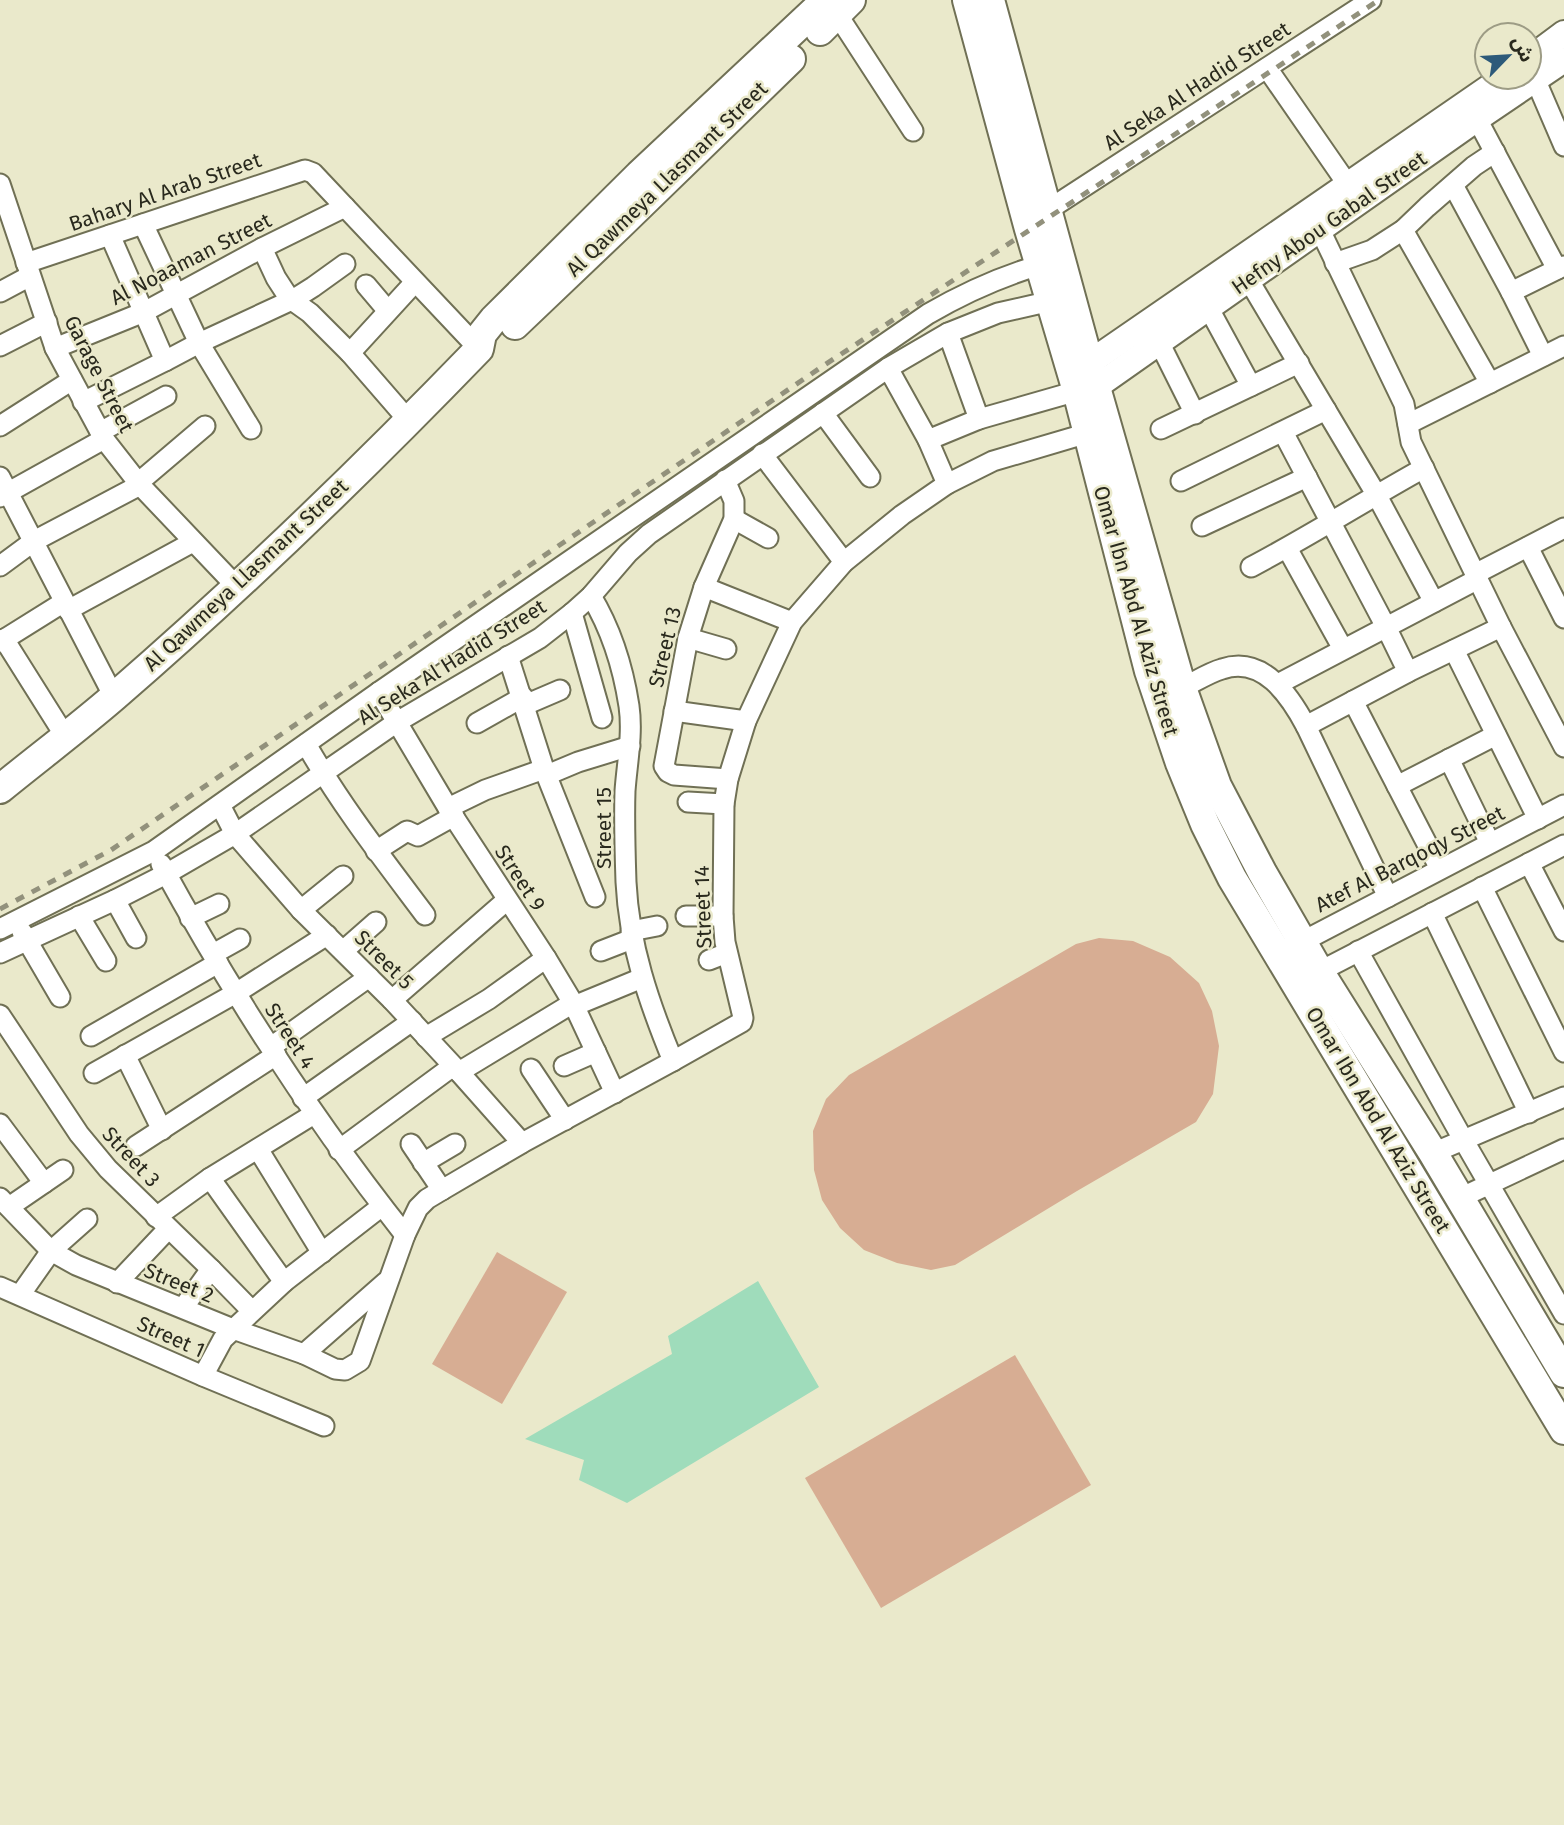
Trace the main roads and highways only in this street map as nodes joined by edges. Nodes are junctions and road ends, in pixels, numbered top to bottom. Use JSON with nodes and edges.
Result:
{"nodes":[{"id":1,"x":967,"y":0,"type":"edge"},
{"id":2,"x":990,"y":0,"type":"edge"},
{"id":3,"x":837,"y":3,"type":"edge"},
{"id":4,"x":1029,"y":186,"type":"junction"},
{"id":5,"x":1087,"y":380,"type":"junction"},
{"id":6,"x":3,"y":780,"type":"edge"},
{"id":7,"x":1289,"y":948,"type":"junction"},
{"id":8,"x":1307,"y":977,"type":"junction"},
{"id":9,"x":1563,"y":1368,"type":"edge"},
{"id":10,"x":1564,"y":1430,"type":"edge"}],
"edges":[{"from":1,"to":4,"type":"main road","name":"Omar Ibn Abd Al Aziz Street"},
{"from":2,"to":4,"type":"main road","name":"Omar Ibn Abd Al Aziz Street"},
{"from":3,"to":6,"type":"main road","name":"Al Qawmeya Llasmant Street"},
{"from":4,"to":5,"type":"main road","name":"Omar Ibn Abd Al Aziz Street"},
{"from":4,"to":5,"type":"main road","name":"Omar Ibn Abd Al Aziz Street"},
{"from":5,"to":7,"type":"main road","name":"Omar Ibn Abd Al Aziz Street"},
{"from":5,"to":7,"type":"main road","name":"Omar Ibn Abd Al Aziz Street"},
{"from":7,"to":8,"type":"main road","name":"Omar Ibn Abd Al Aziz Street"},
{"from":8,"to":9,"type":"main road","name":"Omar Ibn Abd Al Aziz Street"},
{"from":8,"to":10,"type":"main road","name":"Omar Ibn Abd Al Aziz Street"}]}
